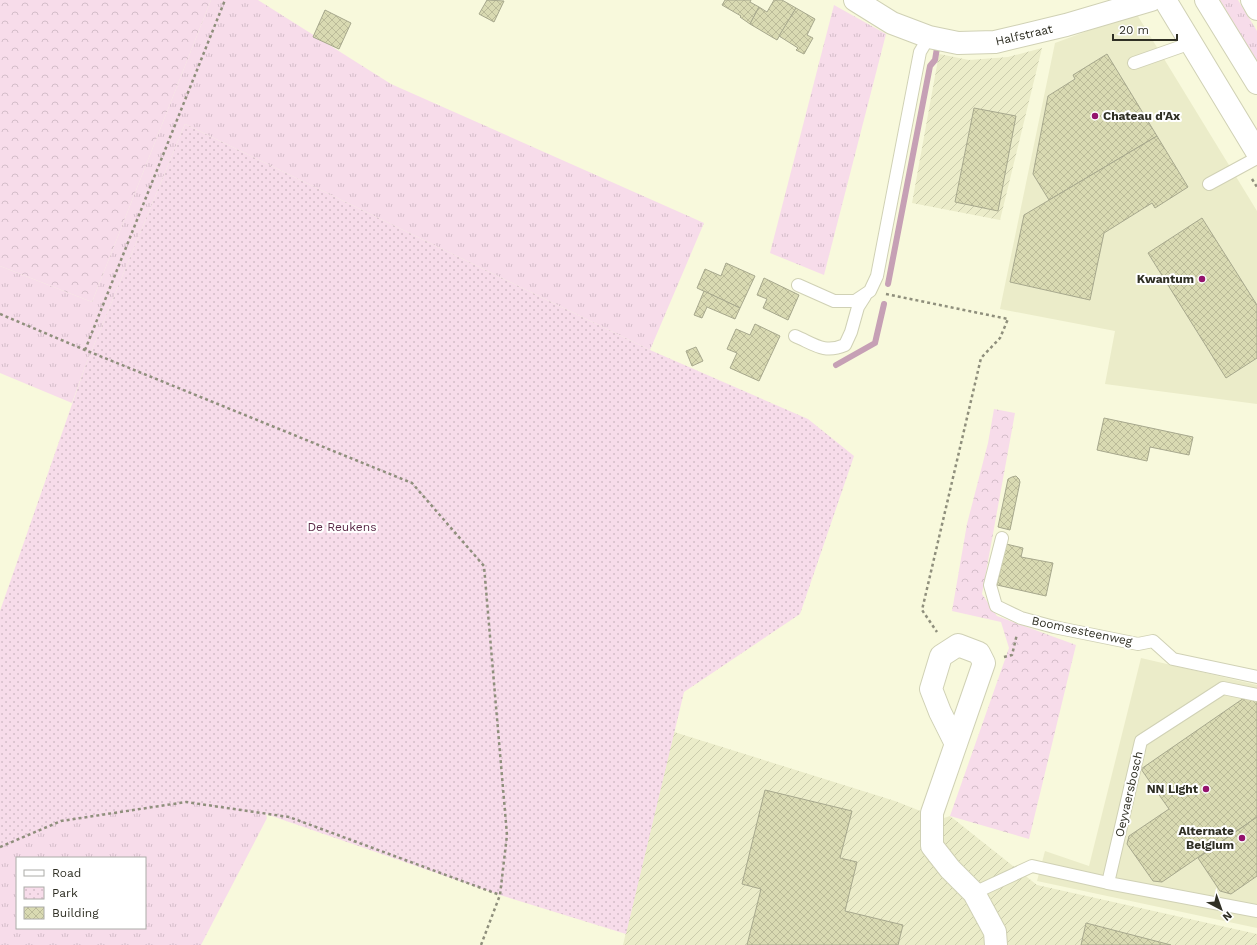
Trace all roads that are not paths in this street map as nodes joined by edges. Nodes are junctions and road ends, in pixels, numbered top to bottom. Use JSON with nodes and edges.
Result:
{"nodes":[{"id":1,"x":854,"y":0,"type":"edge"},
{"id":2,"x":1150,"y":0,"type":"edge"},
{"id":3,"x":1165,"y":0,"type":"edge"},
{"id":4,"x":1206,"y":0,"type":"edge"},
{"id":5,"x":1252,"y":0,"type":"edge"},
{"id":6,"x":1257,"y":9,"type":"edge"},
{"id":7,"x":929,"y":36,"type":"junction"},
{"id":8,"x":1191,"y":43,"type":"junction"},
{"id":9,"x":1134,"y":63,"type":"dead end"},
{"id":10,"x":1257,"y":83,"type":"edge"},
{"id":11,"x":1257,"y":152,"type":"edge"},
{"id":12,"x":1257,"y":158,"type":"edge"},
{"id":13,"x":1209,"y":184,"type":"dead end"},
{"id":14,"x":798,"y":285,"type":"dead end"},
{"id":15,"x":870,"y":291,"type":"junction"},
{"id":16,"x":795,"y":336,"type":"dead end"},
{"id":17,"x":1002,"y":538,"type":"dead end"},
{"id":18,"x":1257,"y":677,"type":"edge"},
{"id":19,"x":1257,"y":695,"type":"edge"},
{"id":20,"x":956,"y":744,"type":"junction"},
{"id":21,"x":1108,"y":883,"type":"junction"},
{"id":22,"x":974,"y":893,"type":"junction"},
{"id":23,"x":1257,"y":911,"type":"edge"},
{"id":24,"x":996,"y":945,"type":"edge"}],
"edges":[{"from":1,"to":7,"type":"main road","name":"Halfstraat"},
{"from":2,"to":7,"type":"main road","name":"Halfstraat"},
{"from":3,"to":8,"type":"main road"},
{"from":4,"to":10,"type":"main road"},
{"from":5,"to":6,"type":"main road"},
{"from":7,"to":15,"type":"lane"},
{"from":8,"to":9,"type":"lane"},
{"from":8,"to":11,"type":"main road"},
{"from":12,"to":13,"type":"lane"},
{"from":14,"to":15,"type":"lane"},
{"from":15,"to":16,"type":"lane"},
{"from":17,"to":18,"type":"lane","name":"Boomsesteenweg"},
{"from":19,"to":21,"type":"lane","name":"Oeyvaersbosch"},
{"from":20,"to":20,"type":"main road"},
{"from":20,"to":22,"type":"main road"},
{"from":21,"to":22,"type":"lane"},
{"from":21,"to":23,"type":"lane"},
{"from":22,"to":24,"type":"main road"}]}
